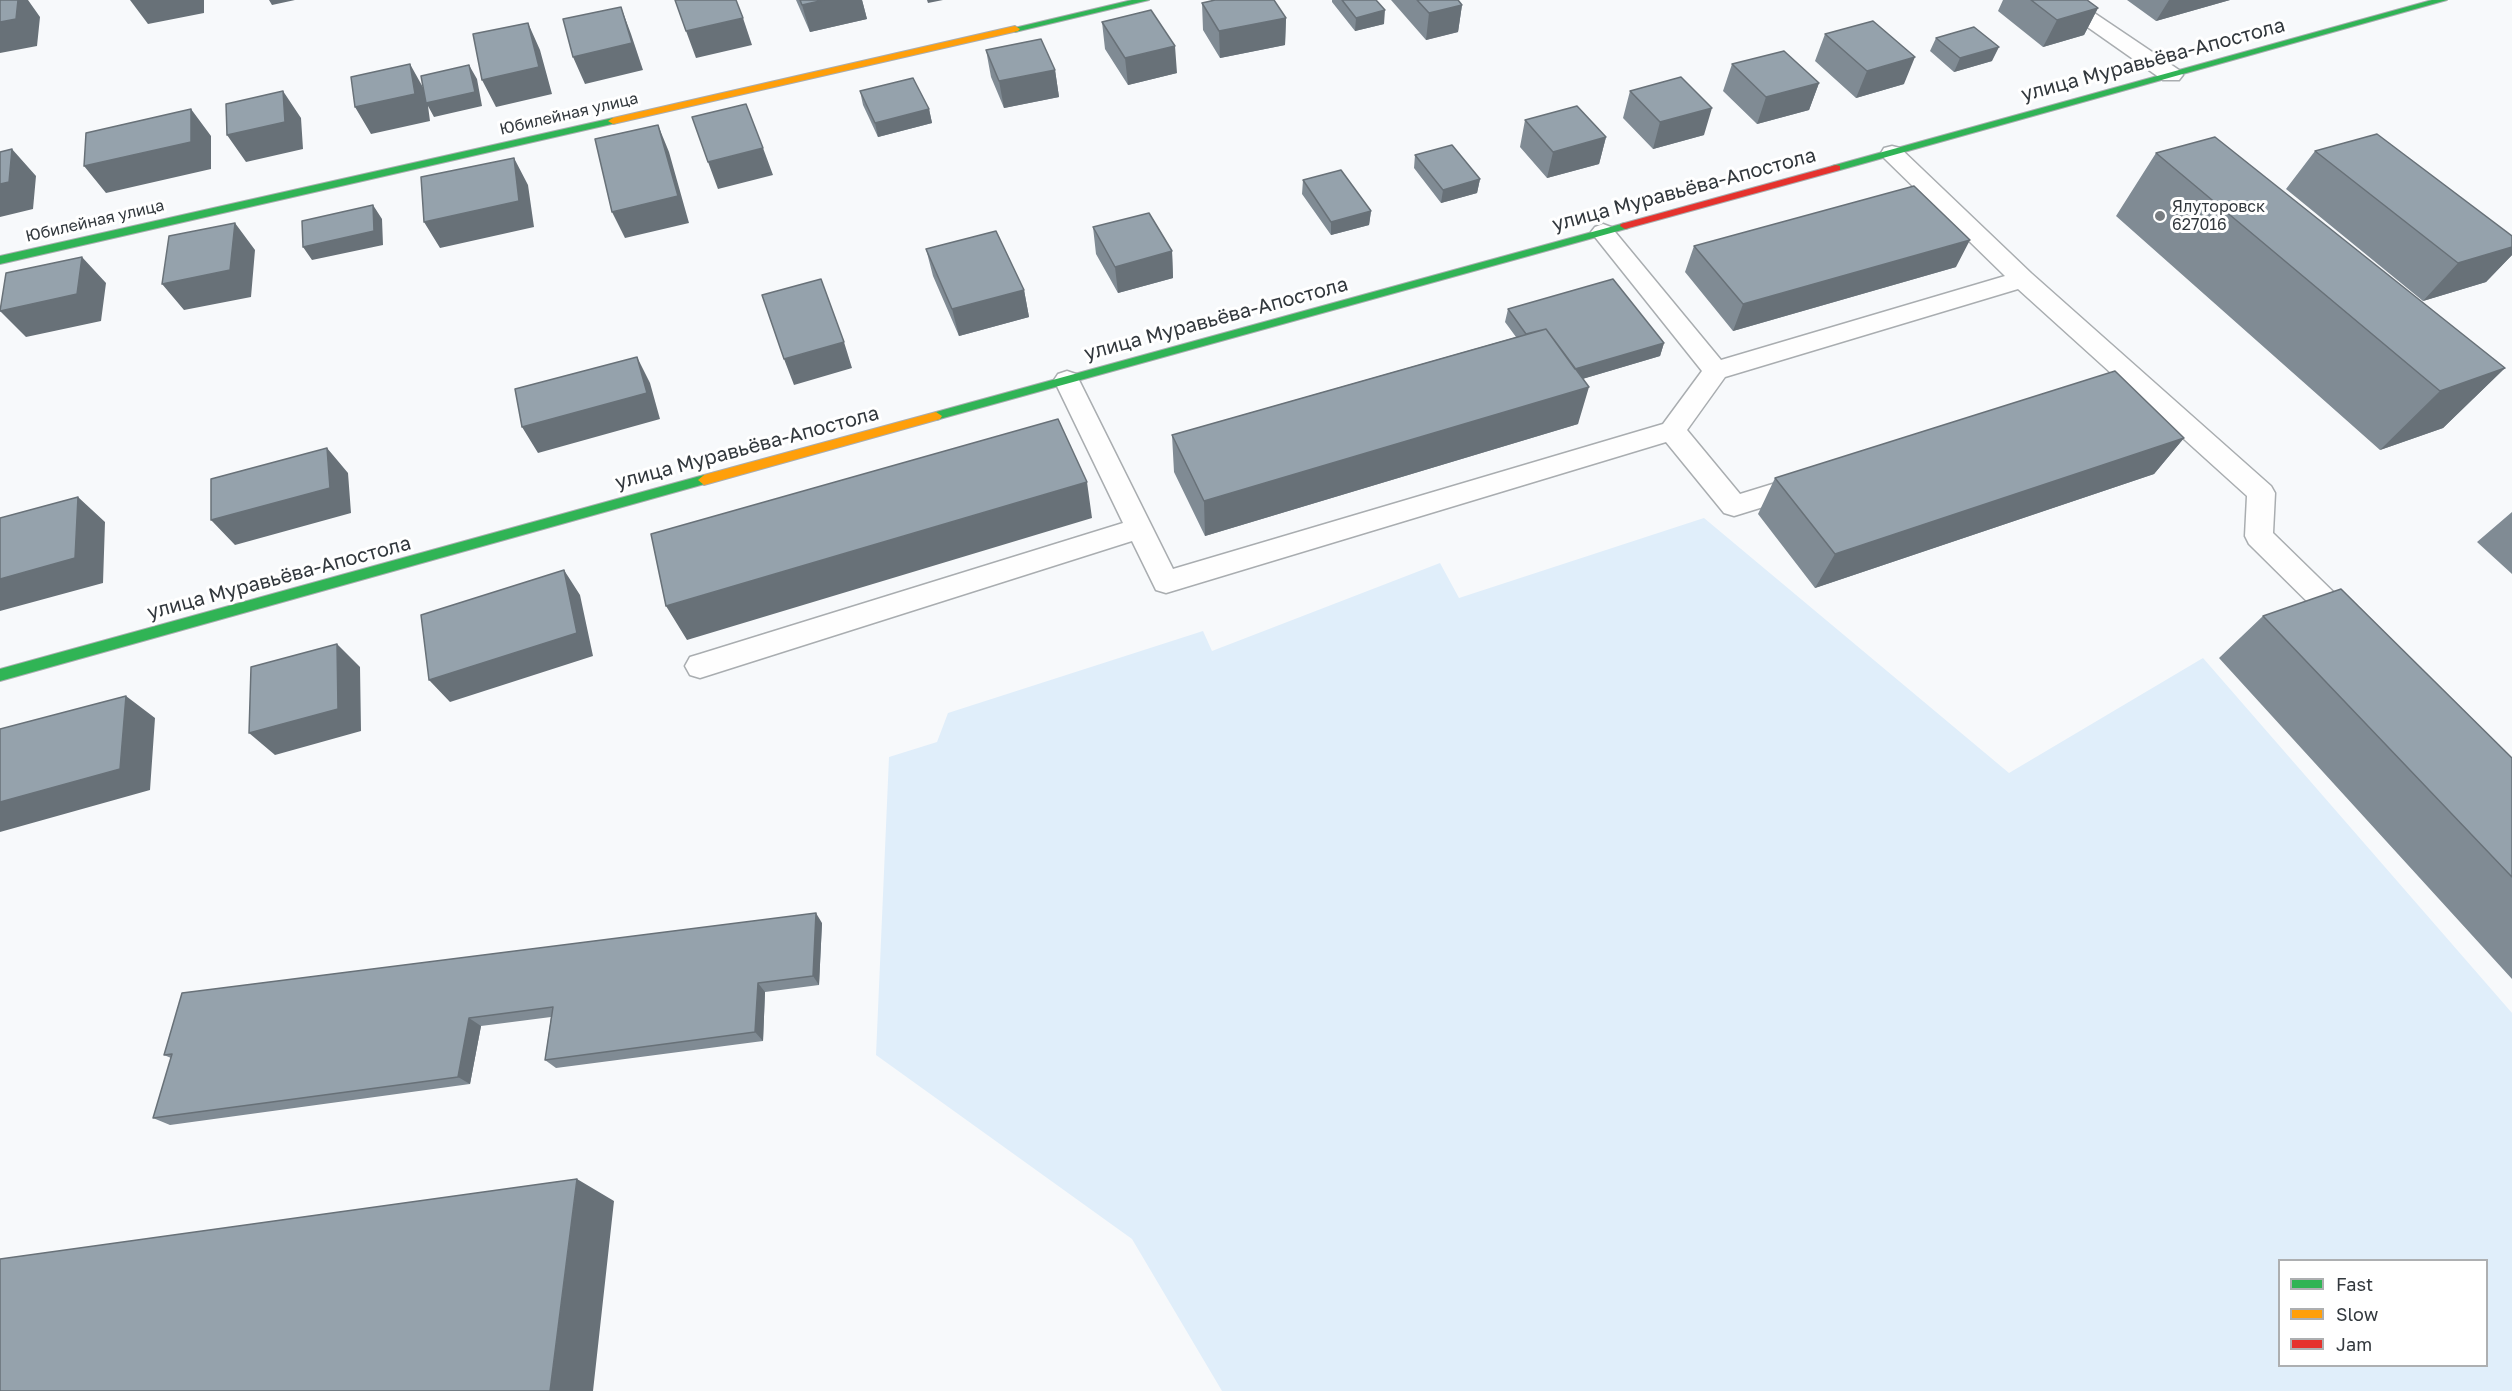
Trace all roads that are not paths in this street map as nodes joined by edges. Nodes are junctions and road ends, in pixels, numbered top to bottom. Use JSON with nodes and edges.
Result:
{"nodes":[{"id":1,"x":1144,"y":0,"type":"edge"},
{"id":2,"x":2060,"y":0,"type":"edge"},
{"id":3,"x":2442,"y":0,"type":"edge"},
{"id":4,"x":2171,"y":75,"type":"junction"},
{"id":5,"x":1892,"y":153,"type":"junction"},
{"id":6,"x":1603,"y":232,"type":"junction"},
{"id":7,"x":0,"y":260,"type":"edge"},
{"id":8,"x":2022,"y":279,"type":"junction"},
{"id":9,"x":1716,"y":371,"type":"junction"},
{"id":10,"x":1067,"y":380,"type":"junction"},
{"id":11,"x":1672,"y":431,"type":"junction"},
{"id":12,"x":1826,"y":477,"type":"edge"},
{"id":13,"x":1140,"y":528,"type":"junction"},
{"id":14,"x":2369,"y":644,"type":"edge"},
{"id":15,"x":700,"y":666,"type":"dead end"},
{"id":16,"x":0,"y":675,"type":"edge"}],
"edges":[{"from":1,"to":7,"type":"street","name":"Юбилейная улица"},
{"from":2,"to":4,"type":"street"},
{"from":3,"to":4,"type":"street","name":"улица Муравьёва-Апостола"},
{"from":4,"to":5,"type":"street","name":"улица Муравьёва-Апостола"},
{"from":5,"to":6,"type":"street","name":"улица Муравьёва-Апостола"},
{"from":5,"to":8,"type":"lane"},
{"from":6,"to":9,"type":"lane"},
{"from":6,"to":10,"type":"street","name":"улица Муравьёва-Апостола"},
{"from":8,"to":9,"type":"lane"},
{"from":8,"to":14,"type":"lane"},
{"from":9,"to":11,"type":"lane"},
{"from":10,"to":13,"type":"lane"},
{"from":10,"to":16,"type":"street","name":"улица Муравьёва-Апостола"},
{"from":11,"to":12,"type":"lane"},
{"from":11,"to":13,"type":"lane"},
{"from":13,"to":15,"type":"lane"}]}
